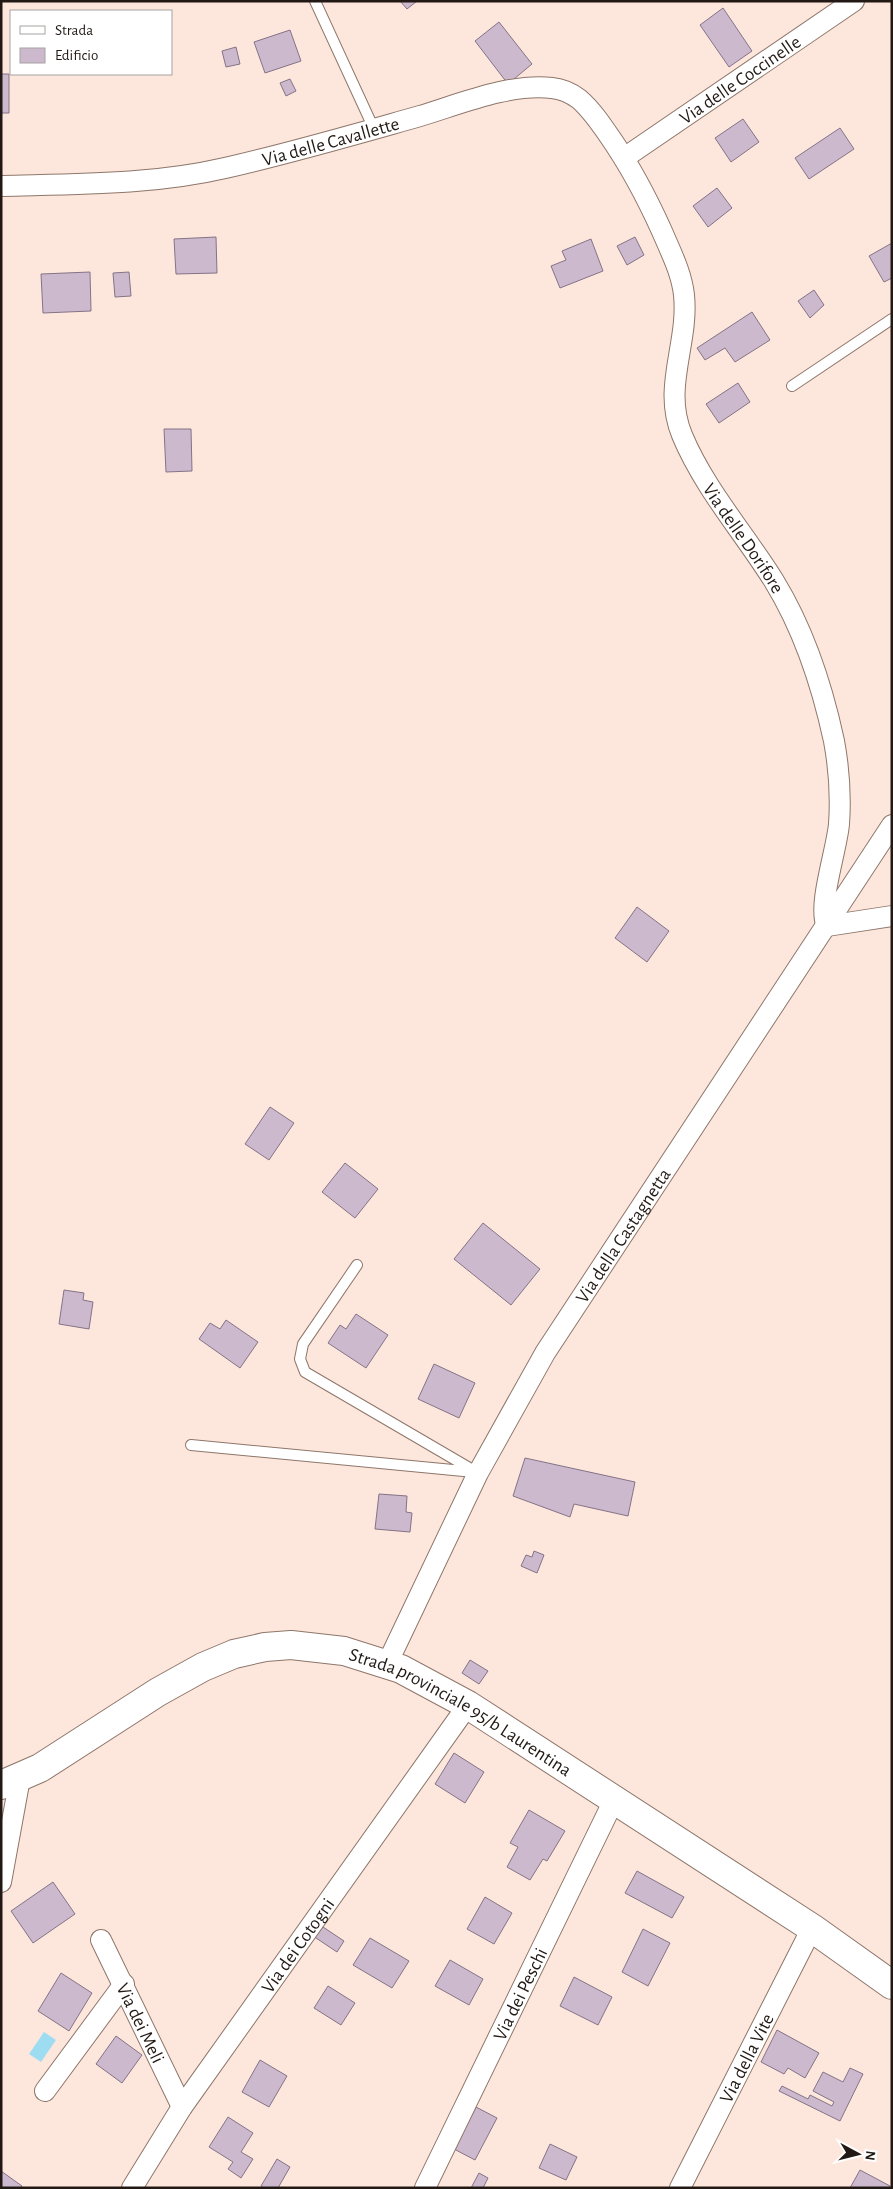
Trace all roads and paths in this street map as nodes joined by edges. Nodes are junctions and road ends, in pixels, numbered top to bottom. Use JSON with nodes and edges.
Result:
{"nodes":[{"id":1,"x":315,"y":1,"type":"edge"},
{"id":2,"x":854,"y":1,"type":"edge"},
{"id":3,"x":374,"y":129,"type":"junction"},
{"id":4,"x":624,"y":158,"type":"junction"},
{"id":5,"x":1,"y":186,"type":"edge"},
{"id":6,"x":892,"y":319,"type":"edge"},
{"id":7,"x":792,"y":386,"type":"dead end"},
{"id":8,"x":892,"y":826,"type":"edge"},
{"id":9,"x":892,"y":916,"type":"edge"},
{"id":10,"x":827,"y":926,"type":"junction"},
{"id":11,"x":357,"y":1265,"type":"dead end"},
{"id":12,"x":191,"y":1446,"type":"dead end"},
{"id":13,"x":478,"y":1473,"type":"junction"},
{"id":14,"x":387,"y":1664,"type":"junction"},
{"id":15,"x":468,"y":1705,"type":"junction"},
{"id":16,"x":11,"y":1781,"type":"edge"},
{"id":17,"x":614,"y":1800,"type":"junction"},
{"id":18,"x":1,"y":1882,"type":"edge"},
{"id":19,"x":812,"y":1928,"type":"junction"},
{"id":20,"x":101,"y":1940,"type":"dead end"},
{"id":21,"x":124,"y":1984,"type":"junction"},
{"id":22,"x":892,"y":1985,"type":"edge"},
{"id":23,"x":45,"y":2091,"type":"dead end"},
{"id":24,"x":182,"y":2107,"type":"junction"},
{"id":25,"x":132,"y":2188,"type":"edge"},
{"id":26,"x":425,"y":2188,"type":"edge"},
{"id":27,"x":680,"y":2188,"type":"edge"}],
"edges":[{"from":1,"to":3,"type":"lane"},
{"from":2,"to":4,"type":"street","name":"Via delle Coccinelle"},
{"from":3,"to":4,"type":"street","name":"Via delle Cavallette"},
{"from":3,"to":5,"type":"street","name":"Via delle Cavallette"},
{"from":4,"to":10,"type":"street","name":"Via delle Dorifore"},
{"from":6,"to":7,"type":"lane"},
{"from":8,"to":10,"type":"street","name":"Via della Castagnetta"},
{"from":9,"to":10,"type":"street"},
{"from":10,"to":13,"type":"street","name":"Via della Castagnetta"},
{"from":11,"to":13,"type":"lane"},
{"from":12,"to":13,"type":"lane"},
{"from":13,"to":14,"type":"street","name":"Via della Castagnetta"},
{"from":14,"to":15,"type":"main road","name":"Strada provinciale 95/b Laurentina"},
{"from":14,"to":16,"type":"main road","name":"Strada provinciale 95/b Laurentina"},
{"from":15,"to":17,"type":"main road","name":"Strada provinciale 95/b Laurentina"},
{"from":15,"to":24,"type":"street","name":"Via dei Cotogni"},
{"from":16,"to":18,"type":"street"},
{"from":17,"to":19,"type":"main road","name":"Strada provinciale 95/b Laurentina"},
{"from":17,"to":26,"type":"street","name":"Via dei Peschi"},
{"from":19,"to":22,"type":"main road","name":"Strada provinciale 95/b Laurentina"},
{"from":19,"to":27,"type":"street","name":"Via della Vite"},
{"from":20,"to":21,"type":"street","name":"Via dei Meli"},
{"from":21,"to":23,"type":"street"},
{"from":21,"to":24,"type":"street","name":"Via dei Meli"},
{"from":24,"to":25,"type":"street","name":"Via dei Cotogni"}]}
